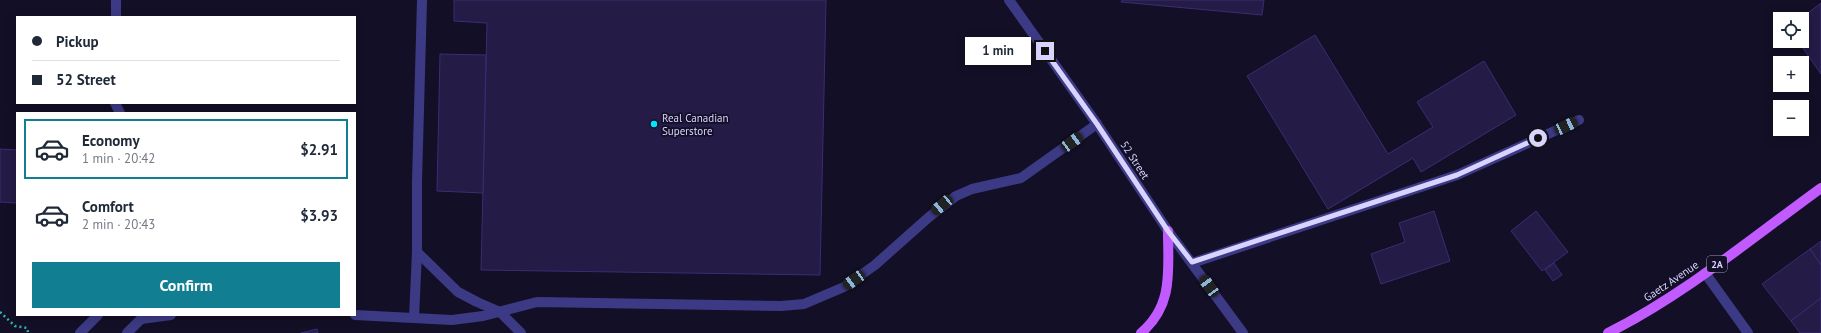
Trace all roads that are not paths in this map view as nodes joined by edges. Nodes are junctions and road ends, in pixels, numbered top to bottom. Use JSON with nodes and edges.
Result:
{"nodes":[{"id":1,"x":116,"y":0,"type":"edge"},
{"id":2,"x":422,"y":0,"type":"edge"},
{"id":3,"x":1009,"y":0,"type":"edge"},
{"id":4,"x":116,"y":16,"type":"edge"},
{"id":5,"x":1579,"y":120,"type":"dead end"},
{"id":6,"x":1097,"y":124,"type":"junction"},
{"id":7,"x":1821,"y":188,"type":"edge"},
{"id":8,"x":1168,"y":231,"type":"junction"},
{"id":9,"x":417,"y":252,"type":"junction"},
{"id":10,"x":1192,"y":262,"type":"junction"},
{"id":11,"x":1705,"y":273,"type":"junction"},
{"id":12,"x":500,"y":312,"type":"junction"},
{"id":13,"x":356,"y":315,"type":"edge"},
{"id":14,"x":97,"y":316,"type":"edge"},
{"id":15,"x":157,"y":316,"type":"edge"},
{"id":16,"x":143,"y":317,"type":"edge"},
{"id":17,"x":414,"y":318,"type":"junction"},
{"id":18,"x":80,"y":333,"type":"edge"},
{"id":19,"x":127,"y":333,"type":"edge"},
{"id":20,"x":513,"y":333,"type":"edge"},
{"id":21,"x":521,"y":333,"type":"edge"},
{"id":22,"x":1141,"y":333,"type":"edge"},
{"id":23,"x":1243,"y":333,"type":"edge"},
{"id":24,"x":1608,"y":333,"type":"edge"},
{"id":25,"x":1748,"y":333,"type":"edge"}],
"edges":[{"from":1,"to":4,"type":"street"},
{"from":2,"to":9,"type":"street"},
{"from":3,"to":6,"type":"street","name":"52 Street"},
{"from":5,"to":10,"type":"street"},
{"from":6,"to":8,"type":"street","name":"52 Street"},
{"from":6,"to":12,"type":"street"},
{"from":7,"to":11,"type":"main road","name":"Gaetz Avenue","number":"2A"},
{"from":8,"to":10,"type":"street","name":"52 Street"},
{"from":8,"to":22,"type":"main road"},
{"from":9,"to":12,"type":"street"},
{"from":9,"to":17,"type":"street"},
{"from":10,"to":23,"type":"street","name":"52 Street"},
{"from":11,"to":24,"type":"main road","name":"Gaetz Avenue","number":"2A"},
{"from":11,"to":25,"type":"street"},
{"from":12,"to":17,"type":"street"},
{"from":12,"to":20,"type":"street"},
{"from":12,"to":21,"type":"street"},
{"from":13,"to":17,"type":"street"},
{"from":14,"to":18,"type":"street"},
{"from":15,"to":16,"type":"street"},
{"from":16,"to":19,"type":"street"}]}
